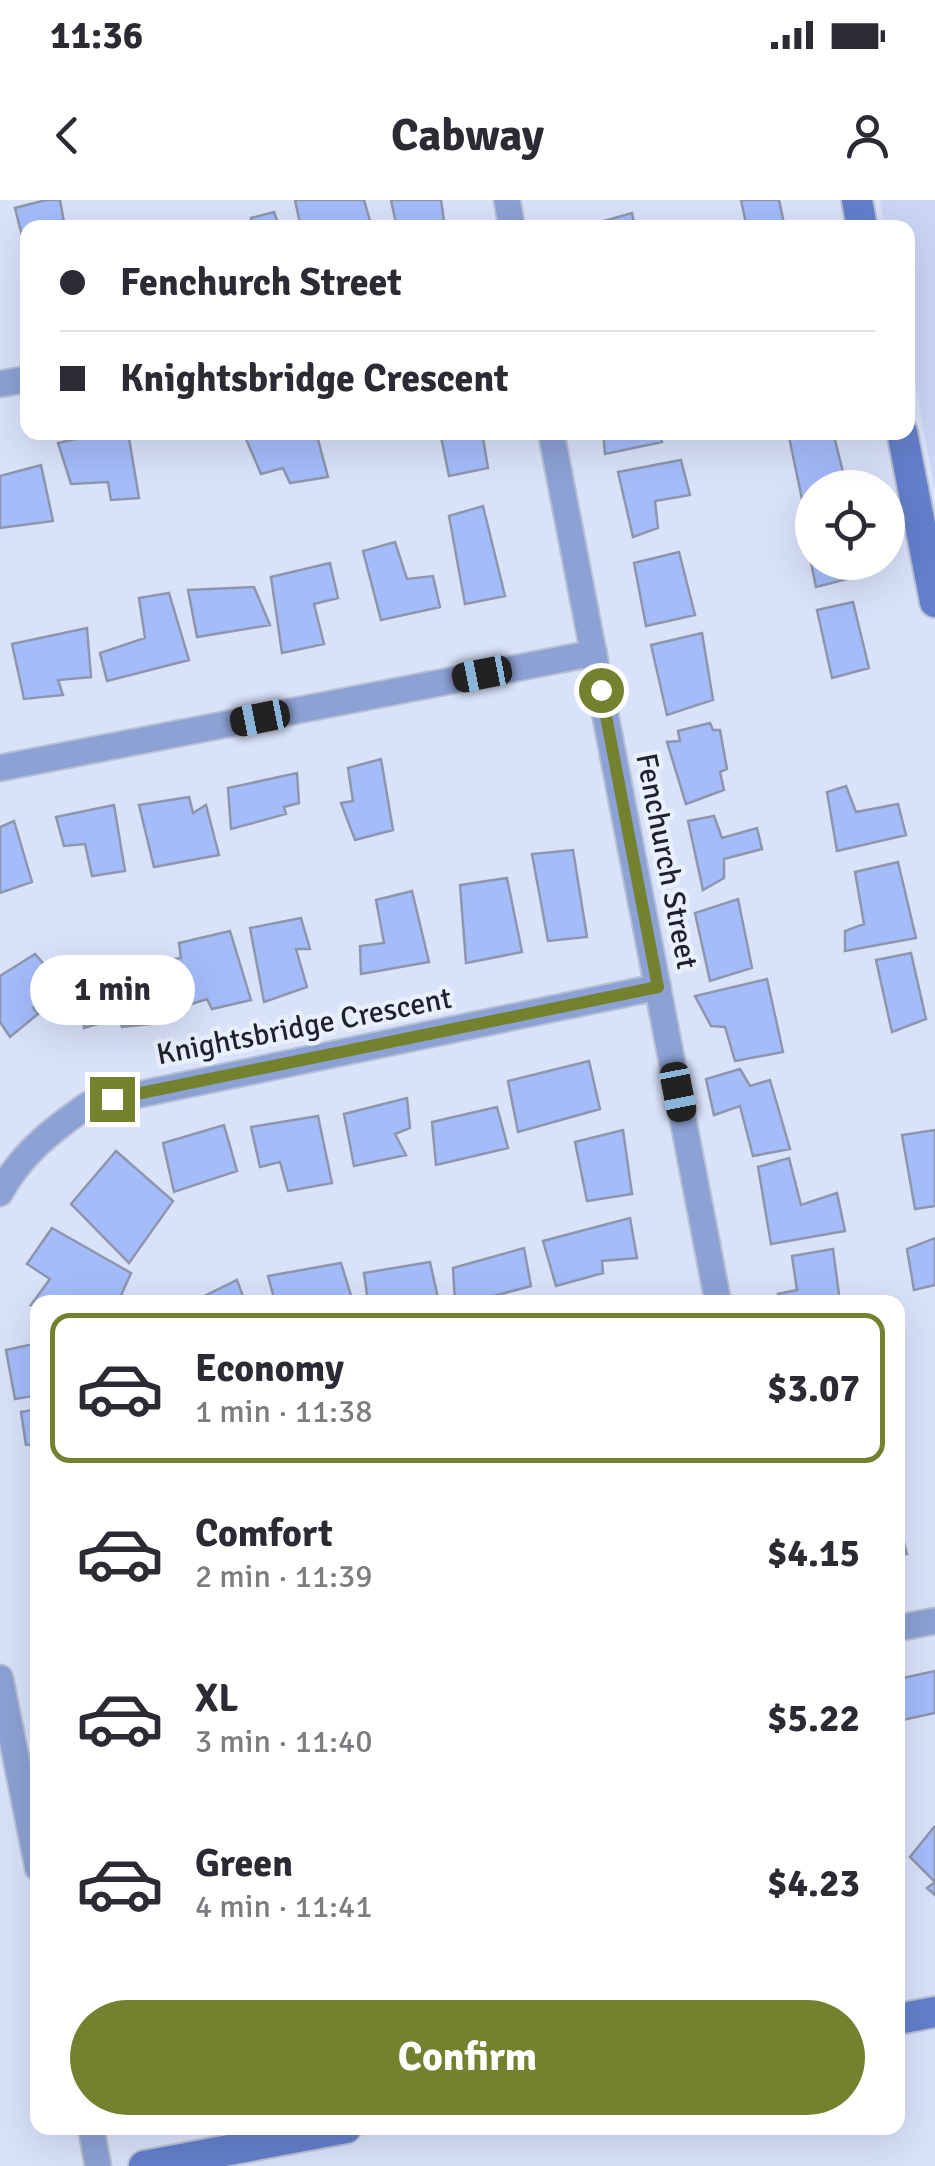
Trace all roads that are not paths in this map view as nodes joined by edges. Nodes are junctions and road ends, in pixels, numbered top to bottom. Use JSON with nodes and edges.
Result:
{"nodes":[{"id":1,"x":553,"y":440,"type":"edge"},
{"id":2,"x":904,"y":440,"type":"edge"},
{"id":3,"x":935,"y":602,"type":"edge"},
{"id":4,"x":594,"y":653,"type":"junction"},
{"id":5,"x":0,"y":768,"type":"edge"},
{"id":6,"x":658,"y":987,"type":"junction"},
{"id":7,"x":0,"y":1194,"type":"edge"},
{"id":8,"x":717,"y":1295,"type":"edge"},
{"id":9,"x":935,"y":1620,"type":"edge"},
{"id":10,"x":905,"y":1626,"type":"edge"},
{"id":11,"x":0,"y":1678,"type":"edge"},
{"id":12,"x":30,"y":1797,"type":"edge"},
{"id":13,"x":935,"y":2012,"type":"edge"},
{"id":14,"x":905,"y":2018,"type":"edge"},
{"id":15,"x":91,"y":2135,"type":"edge"},
{"id":16,"x":309,"y":2135,"type":"edge"},
{"id":17,"x":98,"y":2166,"type":"edge"},
{"id":18,"x":144,"y":2166,"type":"edge"}],
"edges":[{"from":1,"to":4,"type":"street","name":"Fenchurch Street"},
{"from":2,"to":3,"type":"main road"},
{"from":4,"to":5,"type":"street"},
{"from":4,"to":6,"type":"street","name":"Fenchurch Street"},
{"from":6,"to":7,"type":"street","name":"Knightsbridge Crescent"},
{"from":6,"to":8,"type":"street","name":"Fenchurch Street"},
{"from":9,"to":10,"type":"street"},
{"from":11,"to":12,"type":"street"},
{"from":13,"to":14,"type":"main road"},
{"from":15,"to":17,"type":"street"},
{"from":16,"to":18,"type":"main road"}]}
